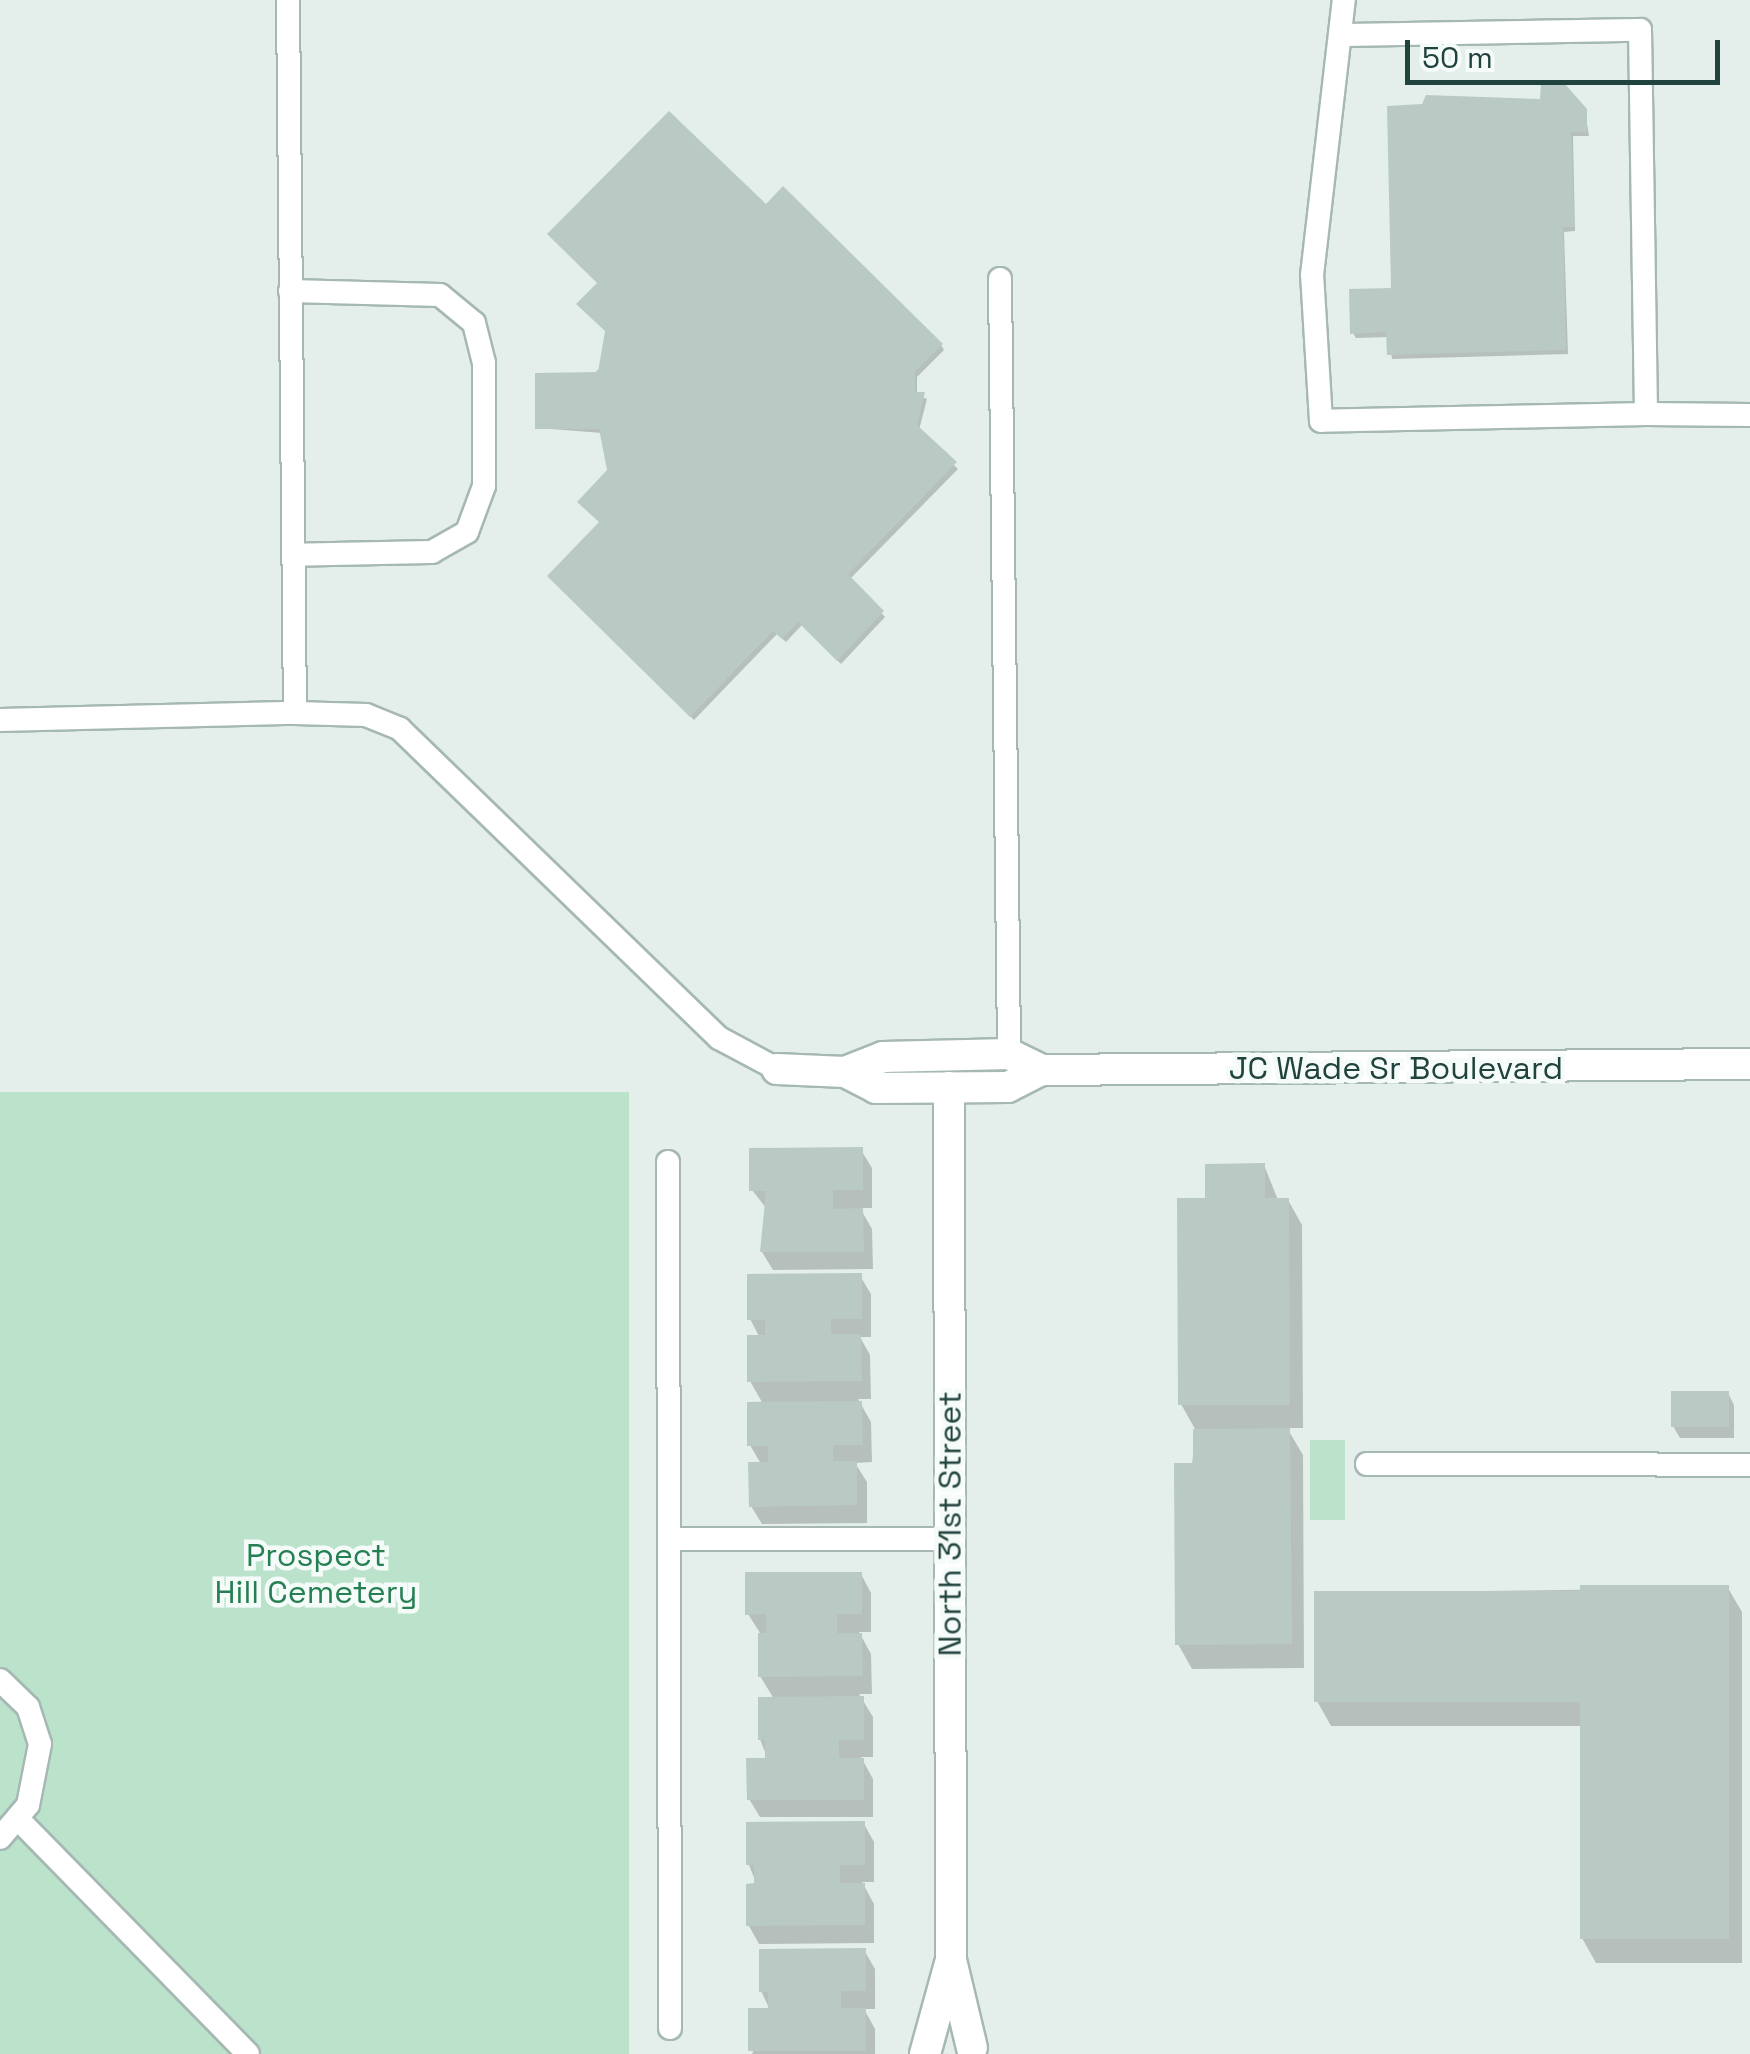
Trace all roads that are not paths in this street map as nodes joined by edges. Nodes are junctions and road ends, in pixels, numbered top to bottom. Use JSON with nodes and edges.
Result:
{"nodes":[{"id":1,"x":288,"y":0,"type":"edge"},
{"id":2,"x":1344,"y":0,"type":"edge"},
{"id":3,"x":1344,"y":34,"type":"junction"},
{"id":4,"x":1000,"y":279,"type":"dead end"},
{"id":5,"x":290,"y":291,"type":"junction"},
{"id":6,"x":1646,"y":414,"type":"junction"},
{"id":7,"x":1750,"y":415,"type":"edge"},
{"id":8,"x":294,"y":555,"type":"junction"},
{"id":9,"x":295,"y":713,"type":"junction"},
{"id":10,"x":0,"y":720,"type":"edge"},
{"id":11,"x":1009,"y":1054,"type":"junction"},
{"id":12,"x":1750,"y":1064,"type":"edge"},
{"id":13,"x":776,"y":1069,"type":"joint"},
{"id":14,"x":1042,"y":1070,"type":"junction"},
{"id":15,"x":845,"y":1072,"type":"junction"},
{"id":16,"x":949,"y":1087,"type":"junction"},
{"id":17,"x":668,"y":1162,"type":"dead end"},
{"id":18,"x":1367,"y":1464,"type":"dead end"},
{"id":19,"x":1750,"y":1465,"type":"edge"},
{"id":20,"x":669,"y":1539,"type":"junction"},
{"id":21,"x":950,"y":1539,"type":"junction"},
{"id":22,"x":0,"y":1680,"type":"edge"},
{"id":23,"x":19,"y":1820,"type":"junction"},
{"id":24,"x":0,"y":1838,"type":"edge"},
{"id":25,"x":951,"y":1960,"type":"junction"},
{"id":26,"x":670,"y":2028,"type":"dead end"},
{"id":27,"x":977,"y":2052,"type":"edge"},
{"id":28,"x":248,"y":2054,"type":"edge"},
{"id":29,"x":925,"y":2054,"type":"edge"}],
"edges":[{"from":1,"to":5,"type":"lane"},
{"from":2,"to":3,"type":"lane"},
{"from":3,"to":6,"type":"lane"},
{"from":3,"to":6,"type":"lane"},
{"from":4,"to":11,"type":"lane"},
{"from":5,"to":8,"type":"lane"},
{"from":5,"to":8,"type":"lane"},
{"from":6,"to":7,"type":"lane"},
{"from":8,"to":9,"type":"lane"},
{"from":9,"to":10,"type":"lane"},
{"from":9,"to":13,"type":"lane"},
{"from":11,"to":14,"type":"street","name":"JC Wade Sr Boulevard"},
{"from":11,"to":15,"type":"street","name":"JC Wade Sr Boulevard"},
{"from":12,"to":14,"type":"street","name":"JC Wade Sr Boulevard"},
{"from":13,"to":15,"type":"street","name":"JC Wade Sr Boulevard"},
{"from":14,"to":16,"type":"street","name":"JC Wade Sr Boulevard"},
{"from":15,"to":16,"type":"street","name":"JC Wade Sr Boulevard"},
{"from":16,"to":21,"type":"street","name":"North 31st Street"},
{"from":17,"to":20,"type":"lane"},
{"from":18,"to":19,"type":"lane"},
{"from":20,"to":21,"type":"lane"},
{"from":20,"to":26,"type":"lane"},
{"from":21,"to":25,"type":"street","name":"North 31st Street"},
{"from":22,"to":23,"type":"lane"},
{"from":23,"to":24,"type":"lane"},
{"from":23,"to":28,"type":"lane"},
{"from":25,"to":27,"type":"street","name":"North 31st Street"},
{"from":25,"to":29,"type":"street","name":"North 31st Street"},
{"from":27,"to":29,"type":"street"}]}
